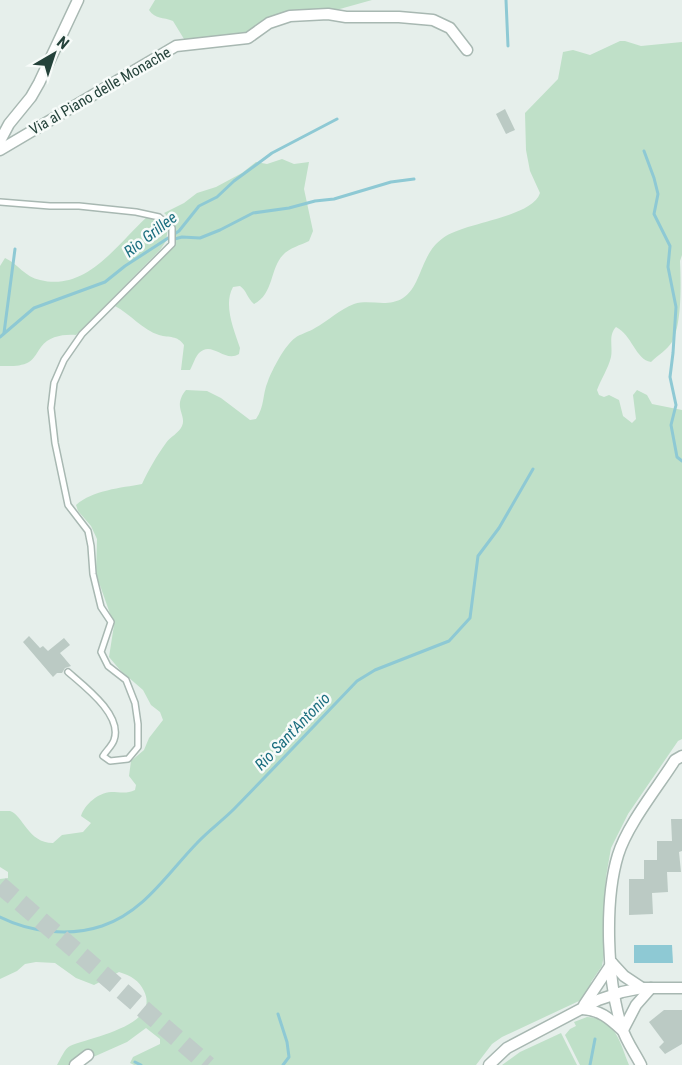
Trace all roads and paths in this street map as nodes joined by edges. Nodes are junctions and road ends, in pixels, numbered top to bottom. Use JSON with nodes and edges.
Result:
{"nodes":[{"id":1,"x":78,"y":0,"type":"edge"},
{"id":2,"x":467,"y":50,"type":"dead end"},
{"id":3,"x":1,"y":146,"type":"edge"},
{"id":4,"x":0,"y":202,"type":"edge"},
{"id":5,"x":68,"y":672,"type":"dead end"},
{"id":6,"x":682,"y":756,"type":"edge"},
{"id":7,"x":612,"y":963,"type":"junction"},
{"id":8,"x":646,"y":988,"type":"junction"},
{"id":9,"x":682,"y":988,"type":"edge"},
{"id":10,"x":613,"y":994,"type":"junction"},
{"id":11,"x":580,"y":1009,"type":"junction"},
{"id":12,"x":622,"y":1030,"type":"junction"},
{"id":13,"x":88,"y":1055,"type":"dead end"},
{"id":14,"x":75,"y":1065,"type":"edge"},
{"id":15,"x":489,"y":1065,"type":"edge"},
{"id":16,"x":641,"y":1065,"type":"edge"}],
"edges":[{"from":1,"to":3,"type":"street"},
{"from":2,"to":3,"type":"street","name":"Via al Piano delle Monache"},
{"from":4,"to":5,"type":"lane"},
{"from":6,"to":7,"type":"street"},
{"from":7,"to":8,"type":"street"},
{"from":7,"to":10,"type":"street"},
{"from":7,"to":11,"type":"street"},
{"from":8,"to":9,"type":"street"},
{"from":8,"to":10,"type":"street"},
{"from":8,"to":12,"type":"street"},
{"from":10,"to":11,"type":"street"},
{"from":10,"to":12,"type":"street"},
{"from":11,"to":12,"type":"street"},
{"from":11,"to":15,"type":"street"},
{"from":12,"to":16,"type":"street"},
{"from":13,"to":14,"type":"street"}]}
